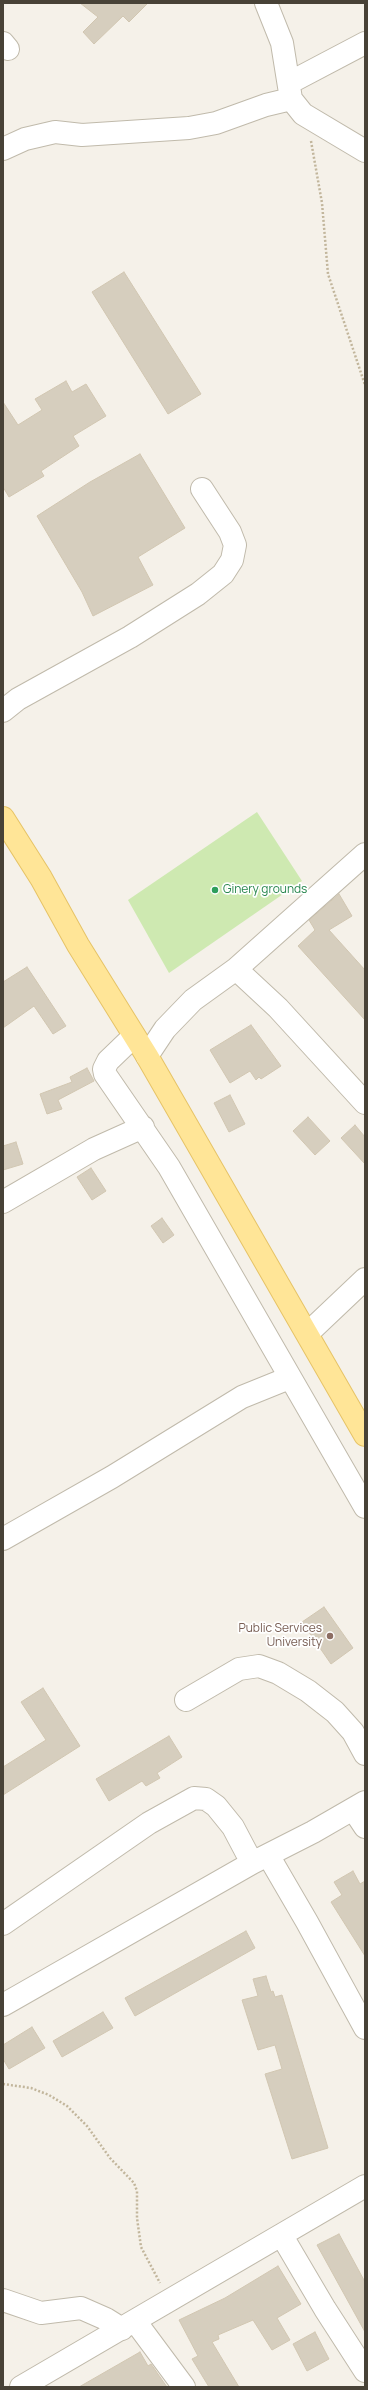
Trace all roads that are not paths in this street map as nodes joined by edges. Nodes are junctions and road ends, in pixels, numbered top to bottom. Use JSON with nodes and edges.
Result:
{"nodes":[{"id":1,"x":266,"y":3,"type":"edge"},
{"id":2,"x":365,"y":43,"type":"edge"},
{"id":3,"x":294,"y":98,"type":"junction"},
{"id":4,"x":3,"y":149,"type":"edge"},
{"id":5,"x":365,"y":151,"type":"edge"},
{"id":6,"x":202,"y":488,"type":"dead end"},
{"id":7,"x":3,"y":710,"type":"edge"},
{"id":8,"x":3,"y":818,"type":"edge"},
{"id":9,"x":365,"y":854,"type":"edge"},
{"id":10,"x":236,"y":969,"type":"junction"},
{"id":11,"x":134,"y":1036,"type":"junction"},
{"id":12,"x":147,"y":1056,"type":"junction"},
{"id":13,"x":361,"y":1092,"type":"edge"},
{"id":14,"x":143,"y":1127,"type":"junction"},
{"id":15,"x":3,"y":1202,"type":"edge"},
{"id":16,"x":365,"y":1279,"type":"edge"},
{"id":17,"x":308,"y":1333,"type":"junction"},
{"id":18,"x":289,"y":1378,"type":"junction"},
{"id":19,"x":365,"y":1435,"type":"edge"},
{"id":20,"x":365,"y":1508,"type":"edge"},
{"id":21,"x":3,"y":1539,"type":"edge"},
{"id":22,"x":186,"y":1700,"type":"dead end"},
{"id":23,"x":365,"y":1754,"type":"edge"},
{"id":24,"x":359,"y":1805,"type":"edge"},
{"id":25,"x":365,"y":1827,"type":"edge"},
{"id":26,"x":260,"y":1859,"type":"junction"},
{"id":27,"x":3,"y":1924,"type":"edge"},
{"id":28,"x":3,"y":2005,"type":"edge"},
{"id":29,"x":365,"y":2028,"type":"edge"},
{"id":30,"x":365,"y":2186,"type":"edge"},
{"id":31,"x":282,"y":2236,"type":"junction"},
{"id":32,"x":3,"y":2300,"type":"edge"},
{"id":33,"x":129,"y":2325,"type":"junction"},
{"id":34,"x":355,"y":2341,"type":"edge"},
{"id":35,"x":365,"y":2371,"type":"edge"},
{"id":36,"x":21,"y":2387,"type":"edge"},
{"id":37,"x":184,"y":2387,"type":"edge"}],
"edges":[{"from":1,"to":3,"type":"street"},
{"from":2,"to":3,"type":"street"},
{"from":3,"to":4,"type":"street"},
{"from":3,"to":5,"type":"street"},
{"from":6,"to":7,"type":"street"},
{"from":8,"to":11,"type":"main road"},
{"from":9,"to":10,"type":"street"},
{"from":10,"to":12,"type":"street"},
{"from":10,"to":13,"type":"street"},
{"from":11,"to":12,"type":"main road"},
{"from":11,"to":14,"type":"street"},
{"from":12,"to":17,"type":"main road"},
{"from":14,"to":15,"type":"street"},
{"from":14,"to":18,"type":"street"},
{"from":16,"to":17,"type":"street"},
{"from":17,"to":19,"type":"main road"},
{"from":18,"to":20,"type":"street"},
{"from":18,"to":21,"type":"street"},
{"from":22,"to":23,"type":"street"},
{"from":24,"to":25,"type":"street"},
{"from":24,"to":26,"type":"street"},
{"from":26,"to":27,"type":"street"},
{"from":26,"to":28,"type":"street"},
{"from":26,"to":29,"type":"street"},
{"from":30,"to":31,"type":"street"},
{"from":31,"to":33,"type":"street"},
{"from":31,"to":34,"type":"street"},
{"from":32,"to":33,"type":"street"},
{"from":33,"to":36,"type":"street"},
{"from":33,"to":37,"type":"street"},
{"from":34,"to":35,"type":"street"}]}
